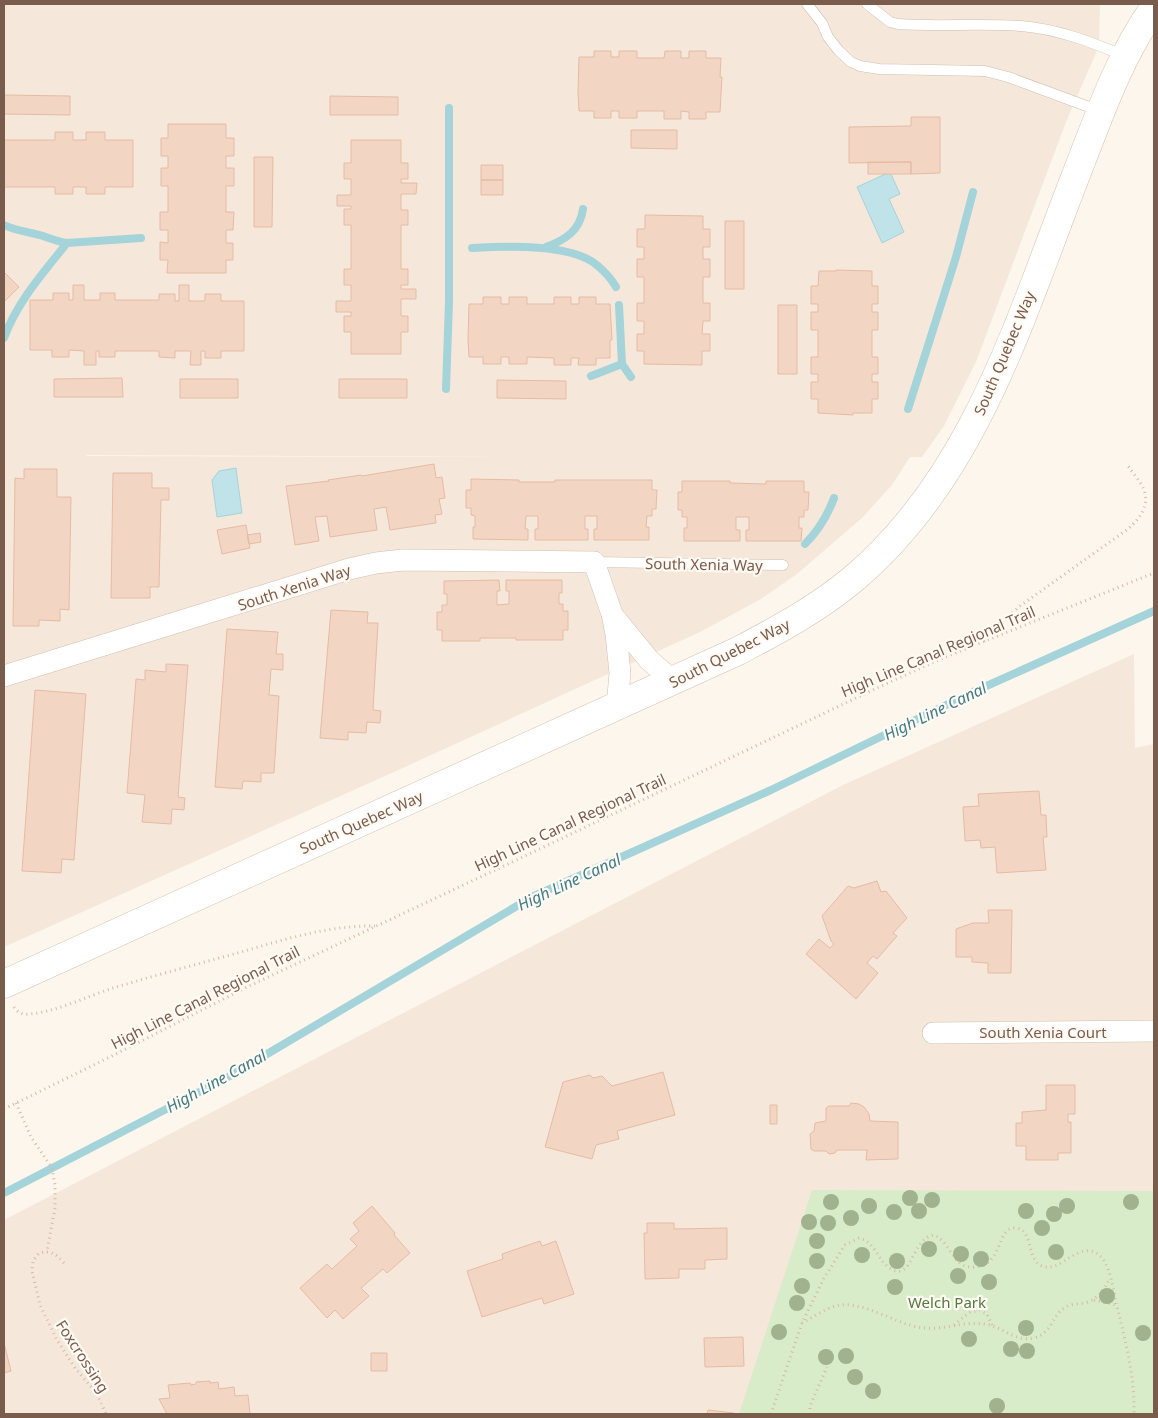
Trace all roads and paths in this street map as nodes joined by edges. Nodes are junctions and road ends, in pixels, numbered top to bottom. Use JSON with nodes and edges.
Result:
{"nodes":[{"id":1,"x":807,"y":4,"type":"edge"},
{"id":2,"x":867,"y":4,"type":"edge"},
{"id":3,"x":1154,"y":8,"type":"edge"},
{"id":4,"x":1126,"y":56,"type":"junction"},
{"id":5,"x":1101,"y":112,"type":"junction"},
{"id":6,"x":1128,"y":466,"type":"dead end"},
{"id":7,"x":594,"y":562,"type":"junction"},
{"id":8,"x":783,"y":565,"type":"dead end"},
{"id":9,"x":1154,"y":574,"type":"edge"},
{"id":10,"x":612,"y":614,"type":"junction"},
{"id":11,"x":984,"y":642,"type":"junction"},
{"id":12,"x":4,"y":676,"type":"edge"},
{"id":13,"x":673,"y":682,"type":"junction"},
{"id":14,"x":617,"y":707,"type":"junction"},
{"id":15,"x":376,"y":926,"type":"junction"},
{"id":16,"x":8,"y":994,"type":"edge"},
{"id":17,"x":1154,"y":1032,"type":"edge"},
{"id":18,"x":933,"y":1033,"type":"dead end"},
{"id":19,"x":16,"y":1103,"type":"junction"},
{"id":20,"x":4,"y":1109,"type":"edge"},
{"id":21,"x":47,"y":1251,"type":"junction"},
{"id":22,"x":64,"y":1263,"type":"dead end"},
{"id":23,"x":1110,"y":1277,"type":"junction"},
{"id":24,"x":1094,"y":1300,"type":"junction"},
{"id":25,"x":1117,"y":1306,"type":"junction"},
{"id":26,"x":802,"y":1323,"type":"junction"},
{"id":27,"x":992,"y":1325,"type":"junction"},
{"id":28,"x":953,"y":1326,"type":"junction"},
{"id":29,"x":827,"y":1367,"type":"dead end"},
{"id":30,"x":106,"y":1414,"type":"edge"},
{"id":31,"x":771,"y":1414,"type":"edge"},
{"id":32,"x":810,"y":1414,"type":"edge"},
{"id":33,"x":1134,"y":1414,"type":"edge"}],
"edges":[{"from":1,"to":5,"type":"lane"},
{"from":2,"to":4,"type":"lane"},
{"from":3,"to":4,"type":"street","name":"South Quebec Way"},
{"from":4,"to":5,"type":"street","name":"South Quebec Way"},
{"from":5,"to":13,"type":"street","name":"South Quebec Way"},
{"from":6,"to":11,"type":"path"},
{"from":7,"to":8,"type":"lane","name":"South Xenia Way"},
{"from":7,"to":10,"type":"street"},
{"from":7,"to":12,"type":"street","name":"South Xenia Way"},
{"from":9,"to":11,"type":"path","name":"High Line Canal Regional Trail"},
{"from":10,"to":13,"type":"street"},
{"from":10,"to":14,"type":"street"},
{"from":11,"to":15,"type":"path","name":"High Line Canal Regional Trail"},
{"from":13,"to":14,"type":"street","name":"South Quebec Way"},
{"from":14,"to":16,"type":"street","name":"South Quebec Way"},
{"from":15,"to":16,"type":"path"},
{"from":15,"to":19,"type":"path","name":"High Line Canal Regional Trail"},
{"from":17,"to":18,"type":"street","name":"South Xenia Court"},
{"from":19,"to":20,"type":"path","name":"High Line Canal Regional Trail"},
{"from":19,"to":21,"type":"path"},
{"from":21,"to":22,"type":"path"},
{"from":21,"to":30,"type":"path","name":"Foxcrossing"},
{"from":23,"to":24,"type":"path"},
{"from":23,"to":25,"type":"path"},
{"from":23,"to":26,"type":"path"},
{"from":24,"to":25,"type":"path"},
{"from":24,"to":27,"type":"path"},
{"from":25,"to":33,"type":"path"},
{"from":26,"to":28,"type":"path"},
{"from":26,"to":31,"type":"path"},
{"from":27,"to":28,"type":"path"},
{"from":27,"to":28,"type":"path"},
{"from":29,"to":32,"type":"path"}]}
